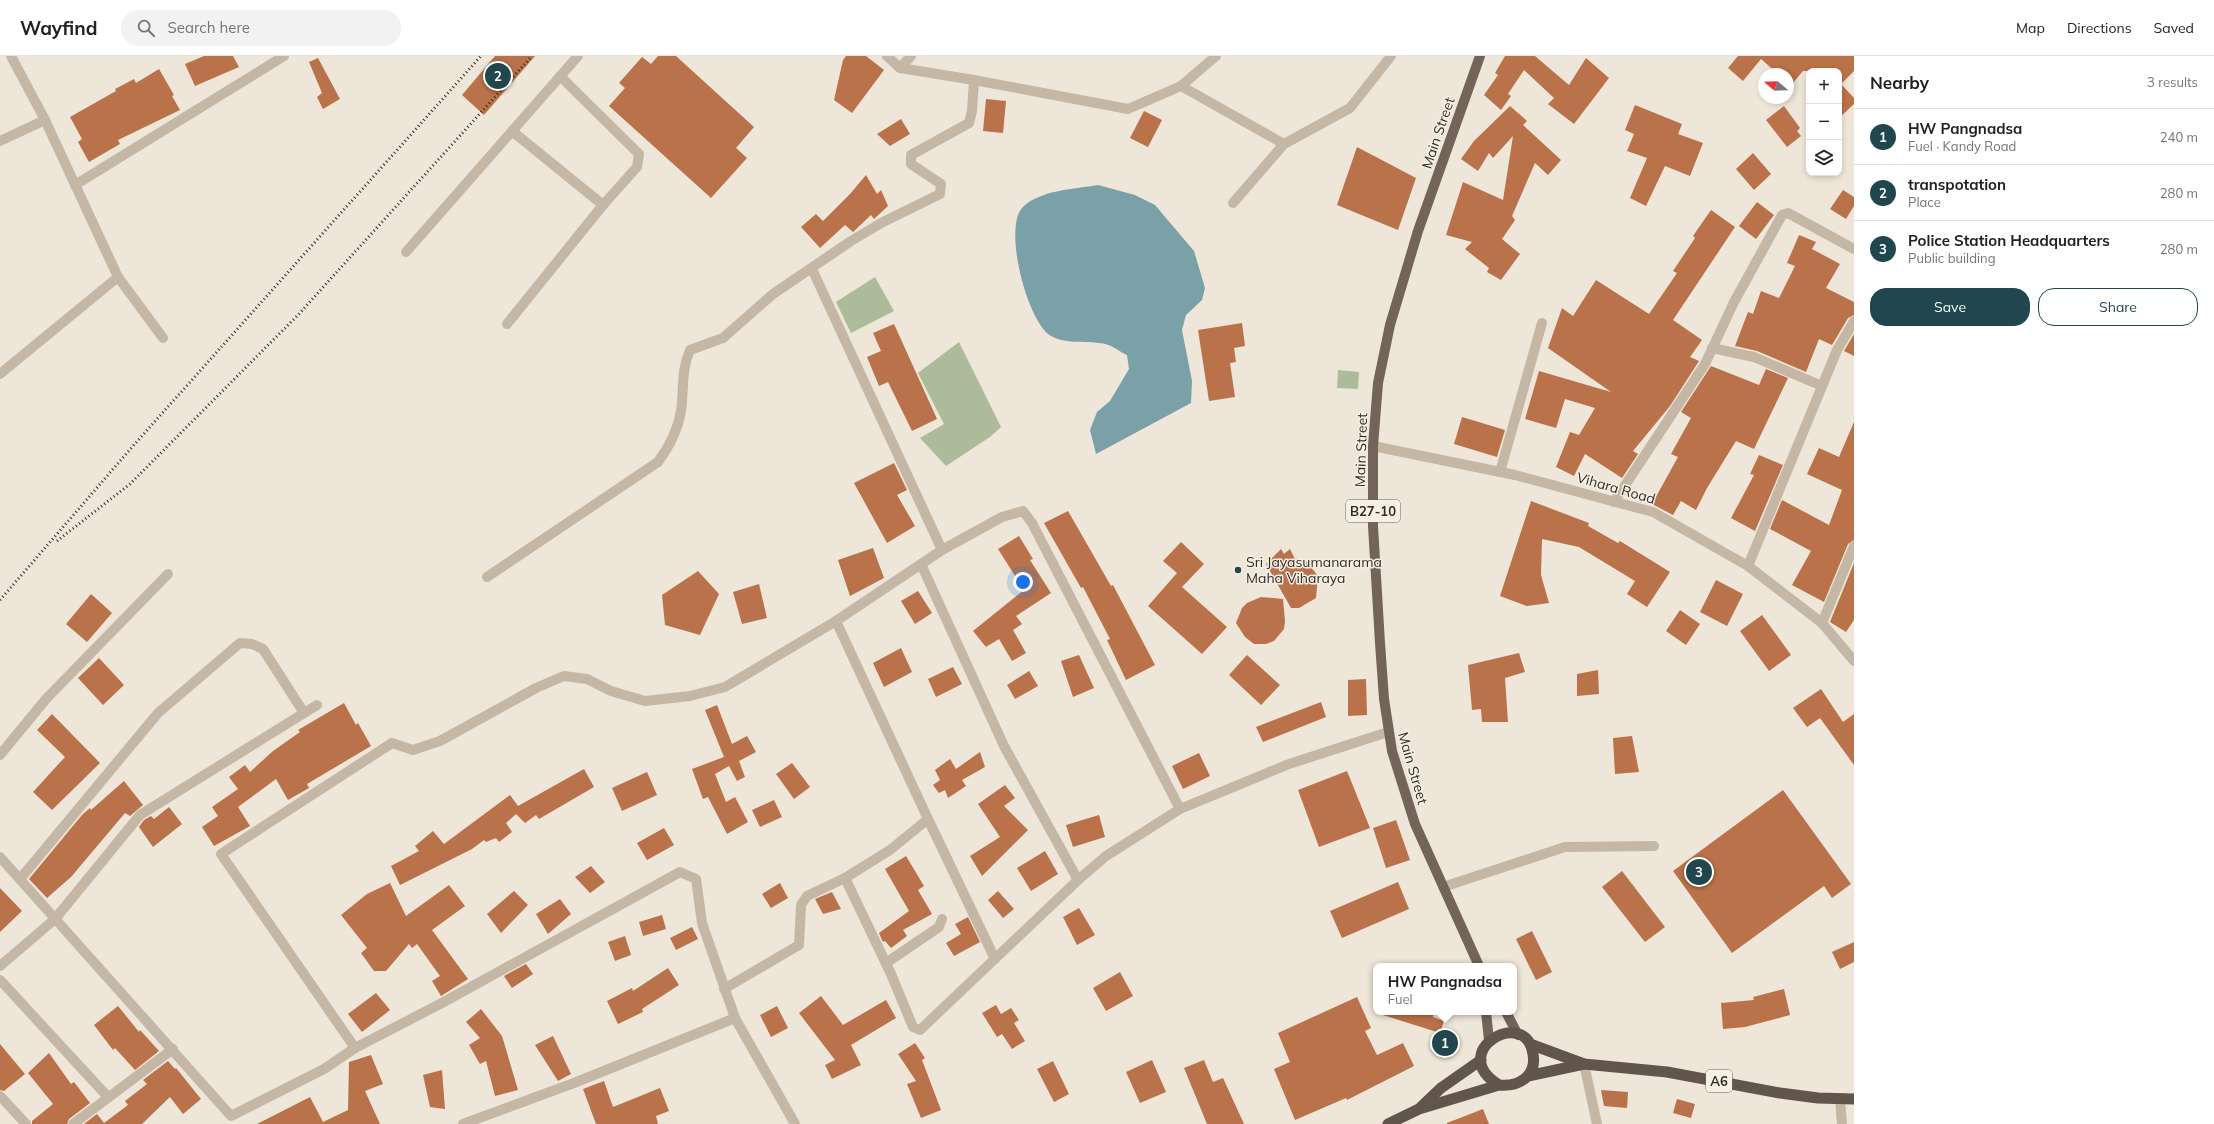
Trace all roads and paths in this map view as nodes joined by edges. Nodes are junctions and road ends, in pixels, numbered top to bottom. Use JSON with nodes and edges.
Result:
{"nodes":[{"id":1,"x":11,"y":56,"type":"edge"},
{"id":2,"x":284,"y":56,"type":"edge"},
{"id":3,"x":578,"y":56,"type":"edge"},
{"id":4,"x":887,"y":56,"type":"edge"},
{"id":5,"x":911,"y":56,"type":"edge"},
{"id":6,"x":1216,"y":56,"type":"edge"},
{"id":7,"x":1391,"y":56,"type":"edge"},
{"id":8,"x":1480,"y":56,"type":"edge"},
{"id":9,"x":900,"y":68,"type":"junction"},
{"id":10,"x":560,"y":76,"type":"junction"},
{"id":11,"x":974,"y":80,"type":"junction"},
{"id":12,"x":1181,"y":86,"type":"junction"},
{"id":13,"x":44,"y":120,"type":"junction"},
{"id":14,"x":512,"y":131,"type":"junction"},
{"id":15,"x":0,"y":141,"type":"edge"},
{"id":16,"x":1284,"y":144,"type":"junction"},
{"id":17,"x":75,"y":185,"type":"junction"},
{"id":18,"x":1233,"y":203,"type":"dead end"},
{"id":19,"x":603,"y":205,"type":"junction"},
{"id":20,"x":1854,"y":249,"type":"edge"},
{"id":21,"x":406,"y":252,"type":"dead end"},
{"id":22,"x":812,"y":269,"type":"junction"},
{"id":23,"x":118,"y":277,"type":"junction"},
{"id":24,"x":1854,"y":321,"type":"edge"},
{"id":25,"x":507,"y":324,"type":"dead end"},
{"id":26,"x":1542,"y":324,"type":"dead end"},
{"id":27,"x":163,"y":338,"type":"dead end"},
{"id":28,"x":1712,"y":348,"type":"junction"},
{"id":29,"x":0,"y":374,"type":"edge"},
{"id":30,"x":1822,"y":386,"type":"junction"},
{"id":31,"x":1373,"y":446,"type":"junction"},
{"id":32,"x":1500,"y":472,"type":"junction"},
{"id":33,"x":1614,"y":502,"type":"junction"},
{"id":34,"x":1854,"y":546,"type":"edge"},
{"id":35,"x":942,"y":550,"type":"junction"},
{"id":36,"x":921,"y":564,"type":"junction"},
{"id":37,"x":1748,"y":566,"type":"junction"},
{"id":38,"x":168,"y":574,"type":"dead end"},
{"id":39,"x":487,"y":577,"type":"dead end"},
{"id":40,"x":836,"y":621,"type":"junction"},
{"id":41,"x":1822,"y":623,"type":"junction"},
{"id":42,"x":1854,"y":661,"type":"edge"},
{"id":43,"x":317,"y":705,"type":"dead end"},
{"id":44,"x":304,"y":713,"type":"junction"},
{"id":45,"x":1388,"y":732,"type":"junction"},
{"id":46,"x":0,"y":755,"type":"edge"},
{"id":47,"x":1180,"y":809,"type":"junction"},
{"id":48,"x":928,"y":819,"type":"junction"},
{"id":49,"x":1654,"y":846,"type":"dead end"},
{"id":50,"x":0,"y":857,"type":"edge"},
{"id":51,"x":845,"y":878,"type":"junction"},
{"id":52,"x":20,"y":879,"type":"junction"},
{"id":53,"x":1078,"y":880,"type":"junction"},
{"id":54,"x":1443,"y":887,"type":"junction"},
{"id":55,"x":55,"y":919,"type":"junction"},
{"id":56,"x":942,"y":919,"type":"dead end"},
{"id":57,"x":995,"y":959,"type":"junction"},
{"id":58,"x":886,"y":963,"type":"junction"},
{"id":59,"x":1477,"y":963,"type":"edge"},
{"id":60,"x":0,"y":966,"type":"edge"},
{"id":61,"x":0,"y":980,"type":"edge"},
{"id":62,"x":724,"y":989,"type":"junction"},
{"id":63,"x":1486,"y":1015,"type":"edge"},
{"id":64,"x":1508,"y":1015,"type":"edge"},
{"id":65,"x":735,"y":1018,"type":"junction"},
{"id":66,"x":1518,"y":1035,"type":"junction"},
{"id":67,"x":1489,"y":1040,"type":"junction"},
{"id":68,"x":1530,"y":1044,"type":"junction"},
{"id":69,"x":355,"y":1048,"type":"junction"},
{"id":70,"x":173,"y":1049,"type":"junction"},
{"id":71,"x":1481,"y":1060,"type":"junction"},
{"id":72,"x":1584,"y":1064,"type":"junction"},
{"id":73,"x":1528,"y":1076,"type":"junction"},
{"id":74,"x":1499,"y":1085,"type":"junction"},
{"id":75,"x":0,"y":1096,"type":"edge"},
{"id":76,"x":108,"y":1097,"type":"junction"},
{"id":77,"x":1840,"y":1099,"type":"junction"},
{"id":78,"x":1854,"y":1099,"type":"edge"},
{"id":79,"x":1419,"y":1109,"type":"junction"},
{"id":80,"x":26,"y":1124,"type":"edge"},
{"id":81,"x":73,"y":1124,"type":"edge"},
{"id":82,"x":463,"y":1124,"type":"edge"},
{"id":83,"x":794,"y":1124,"type":"edge"},
{"id":84,"x":1388,"y":1124,"type":"edge"},
{"id":85,"x":1597,"y":1124,"type":"edge"},
{"id":86,"x":1842,"y":1124,"type":"edge"}],
"edges":[{"from":1,"to":13,"type":"street"},
{"from":2,"to":17,"type":"street"},
{"from":3,"to":10,"type":"street"},
{"from":4,"to":9,"type":"street"},
{"from":5,"to":9,"type":"street"},
{"from":6,"to":12,"type":"street"},
{"from":7,"to":16,"type":"street"},
{"from":8,"to":31,"type":"main road","name":"Main Street","number":"B27-10"},
{"from":9,"to":11,"type":"street"},
{"from":10,"to":14,"type":"street"},
{"from":10,"to":19,"type":"street"},
{"from":11,"to":12,"type":"street"},
{"from":11,"to":22,"type":"street"},
{"from":12,"to":16,"type":"street"},
{"from":13,"to":15,"type":"street"},
{"from":13,"to":17,"type":"street"},
{"from":14,"to":19,"type":"street"},
{"from":14,"to":21,"type":"street"},
{"from":16,"to":18,"type":"street"},
{"from":17,"to":23,"type":"street"},
{"from":19,"to":25,"type":"street"},
{"from":20,"to":28,"type":"street"},
{"from":22,"to":35,"type":"street"},
{"from":22,"to":39,"type":"street"},
{"from":23,"to":27,"type":"street"},
{"from":23,"to":29,"type":"street"},
{"from":24,"to":30,"type":"street"},
{"from":26,"to":32,"type":"street"},
{"from":28,"to":30,"type":"street"},
{"from":28,"to":33,"type":"street"},
{"from":30,"to":37,"type":"street"},
{"from":31,"to":32,"type":"street","name":"Vihara Road"},
{"from":31,"to":45,"type":"main road","name":"Main Street","number":"B27-10"},
{"from":32,"to":33,"type":"street","name":"Vihara Road"},
{"from":33,"to":37,"type":"street","name":"Vihara Road"},
{"from":34,"to":41,"type":"street"},
{"from":35,"to":36,"type":"street"},
{"from":35,"to":47,"type":"street"},
{"from":36,"to":40,"type":"street"},
{"from":36,"to":53,"type":"street"},
{"from":37,"to":41,"type":"street","name":"Vihara Road"},
{"from":38,"to":46,"type":"street"},
{"from":40,"to":48,"type":"street"},
{"from":40,"to":69,"type":"street"},
{"from":41,"to":42,"type":"street","name":"Vihara Road"},
{"from":43,"to":44,"type":"street"},
{"from":44,"to":52,"type":"street"},
{"from":44,"to":55,"type":"street"},
{"from":45,"to":47,"type":"street"},
{"from":45,"to":54,"type":"main road","name":"Main Street","number":"B27-10"},
{"from":47,"to":53,"type":"street"},
{"from":48,"to":51,"type":"street"},
{"from":48,"to":57,"type":"street"},
{"from":49,"to":54,"type":"street"},
{"from":50,"to":52,"type":"street"},
{"from":51,"to":58,"type":"street"},
{"from":51,"to":62,"type":"street"},
{"from":52,"to":55,"type":"street"},
{"from":53,"to":57,"type":"street"},
{"from":54,"to":59,"type":"main road","name":"Main Street","number":"B27-10"},
{"from":55,"to":60,"type":"street"},
{"from":55,"to":70,"type":"street"},
{"from":56,"to":58,"type":"street"},
{"from":57,"to":58,"type":"street"},
{"from":61,"to":76,"type":"street"},
{"from":62,"to":65,"type":"street"},
{"from":62,"to":69,"type":"street"},
{"from":63,"to":67,"type":"main road"},
{"from":64,"to":66,"type":"main road"},
{"from":65,"to":82,"type":"street"},
{"from":65,"to":83,"type":"street"},
{"from":66,"to":67,"type":"highway"},
{"from":66,"to":68,"type":"highway"},
{"from":67,"to":71,"type":"highway"},
{"from":68,"to":72,"type":"highway","number":"A6"},
{"from":68,"to":73,"type":"highway"},
{"from":69,"to":70,"type":"street"},
{"from":70,"to":76,"type":"street"},
{"from":71,"to":74,"type":"highway"},
{"from":71,"to":79,"type":"highway"},
{"from":72,"to":73,"type":"highway","number":"A6"},
{"from":72,"to":77,"type":"highway","number":"A6"},
{"from":72,"to":85,"type":"street"},
{"from":73,"to":74,"type":"highway"},
{"from":74,"to":79,"type":"highway"},
{"from":75,"to":80,"type":"street"},
{"from":76,"to":81,"type":"street"},
{"from":77,"to":78,"type":"highway","number":"A6"},
{"from":77,"to":86,"type":"street"},
{"from":79,"to":84,"type":"highway"}]}
